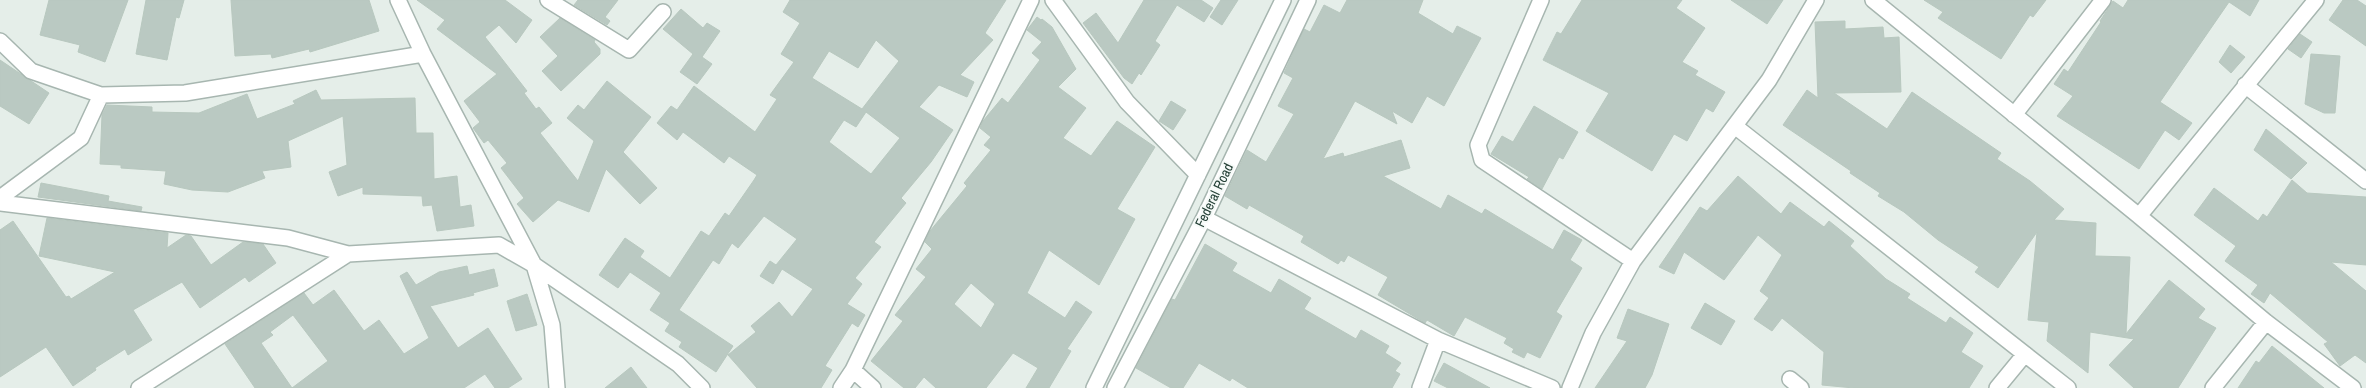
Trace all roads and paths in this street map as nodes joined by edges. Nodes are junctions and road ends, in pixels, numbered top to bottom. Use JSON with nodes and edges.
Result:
{"nodes":[{"id":1,"x":398,"y":0,"type":"edge"},
{"id":2,"x":548,"y":0,"type":"edge"},
{"id":3,"x":1031,"y":0,"type":"edge"},
{"id":4,"x":1053,"y":0,"type":"edge"},
{"id":5,"x":1283,"y":0,"type":"edge"},
{"id":6,"x":1308,"y":0,"type":"edge"},
{"id":7,"x":1541,"y":0,"type":"edge"},
{"id":8,"x":1816,"y":0,"type":"edge"},
{"id":9,"x":1873,"y":0,"type":"edge"},
{"id":10,"x":2103,"y":0,"type":"edge"},
{"id":11,"x":2316,"y":0,"type":"edge"},
{"id":12,"x":663,"y":12,"type":"dead end"},
{"id":13,"x":0,"y":41,"type":"edge"},
{"id":14,"x":423,"y":54,"type":"junction"},
{"id":15,"x":2245,"y":85,"type":"junction"},
{"id":16,"x":101,"y":94,"type":"junction"},
{"id":17,"x":2014,"y":115,"type":"junction"},
{"id":18,"x":1736,"y":127,"type":"junction"},
{"id":19,"x":1198,"y":175,"type":"junction"},
{"id":20,"x":2366,"y":182,"type":"edge"},
{"id":21,"x":0,"y":198,"type":"edge"},
{"id":22,"x":0,"y":203,"type":"edge"},
{"id":23,"x":2139,"y":216,"type":"junction"},
{"id":24,"x":1204,"y":218,"type":"junction"},
{"id":25,"x":348,"y":254,"type":"junction"},
{"id":26,"x":1633,"y":261,"type":"junction"},
{"id":27,"x":534,"y":264,"type":"junction"},
{"id":28,"x":2266,"y":322,"type":"junction"},
{"id":29,"x":1438,"y":340,"type":"junction"},
{"id":30,"x":2025,"y":354,"type":"junction"},
{"id":31,"x":853,"y":370,"type":"junction"},
{"id":32,"x":553,"y":386,"type":"edge"},
{"id":33,"x":139,"y":388,"type":"edge"},
{"id":34,"x":702,"y":388,"type":"edge"},
{"id":35,"x":842,"y":388,"type":"edge"},
{"id":36,"x":873,"y":388,"type":"edge"},
{"id":37,"x":1094,"y":388,"type":"edge"},
{"id":38,"x":1115,"y":388,"type":"edge"},
{"id":39,"x":1420,"y":388,"type":"edge"},
{"id":40,"x":1552,"y":388,"type":"edge"},
{"id":41,"x":1570,"y":388,"type":"edge"},
{"id":42,"x":1997,"y":388,"type":"edge"},
{"id":43,"x":2068,"y":388,"type":"edge"},
{"id":44,"x":2213,"y":388,"type":"edge"},
{"id":45,"x":2353,"y":388,"type":"edge"}],
"edges":[{"from":1,"to":14,"type":"street"},
{"from":2,"to":12,"type":"street"},
{"from":3,"to":31,"type":"street"},
{"from":4,"to":19,"type":"street"},
{"from":5,"to":19,"type":"street","name":"Federal Road"},
{"from":6,"to":24,"type":"street","name":"Federal Road"},
{"from":7,"to":26,"type":"street"},
{"from":8,"to":18,"type":"street"},
{"from":9,"to":17,"type":"street"},
{"from":10,"to":17,"type":"street"},
{"from":11,"to":15,"type":"street"},
{"from":13,"to":16,"type":"street"},
{"from":14,"to":16,"type":"street"},
{"from":14,"to":27,"type":"street"},
{"from":15,"to":20,"type":"street"},
{"from":15,"to":23,"type":"street"},
{"from":16,"to":21,"type":"street"},
{"from":17,"to":23,"type":"street"},
{"from":18,"to":26,"type":"street"},
{"from":18,"to":30,"type":"street"},
{"from":19,"to":37,"type":"street","name":"Federal Road"},
{"from":22,"to":25,"type":"street"},
{"from":23,"to":28,"type":"street"},
{"from":24,"to":29,"type":"street"},
{"from":24,"to":38,"type":"street","name":"Federal Road"},
{"from":25,"to":27,"type":"street"},
{"from":25,"to":33,"type":"street"},
{"from":26,"to":41,"type":"street"},
{"from":27,"to":32,"type":"street"},
{"from":27,"to":34,"type":"street"},
{"from":28,"to":44,"type":"street"},
{"from":28,"to":45,"type":"street"},
{"from":29,"to":39,"type":"street"},
{"from":29,"to":40,"type":"street"},
{"from":30,"to":42,"type":"street"},
{"from":30,"to":43,"type":"street"},
{"from":31,"to":35,"type":"street"},
{"from":31,"to":36,"type":"street"}]}
